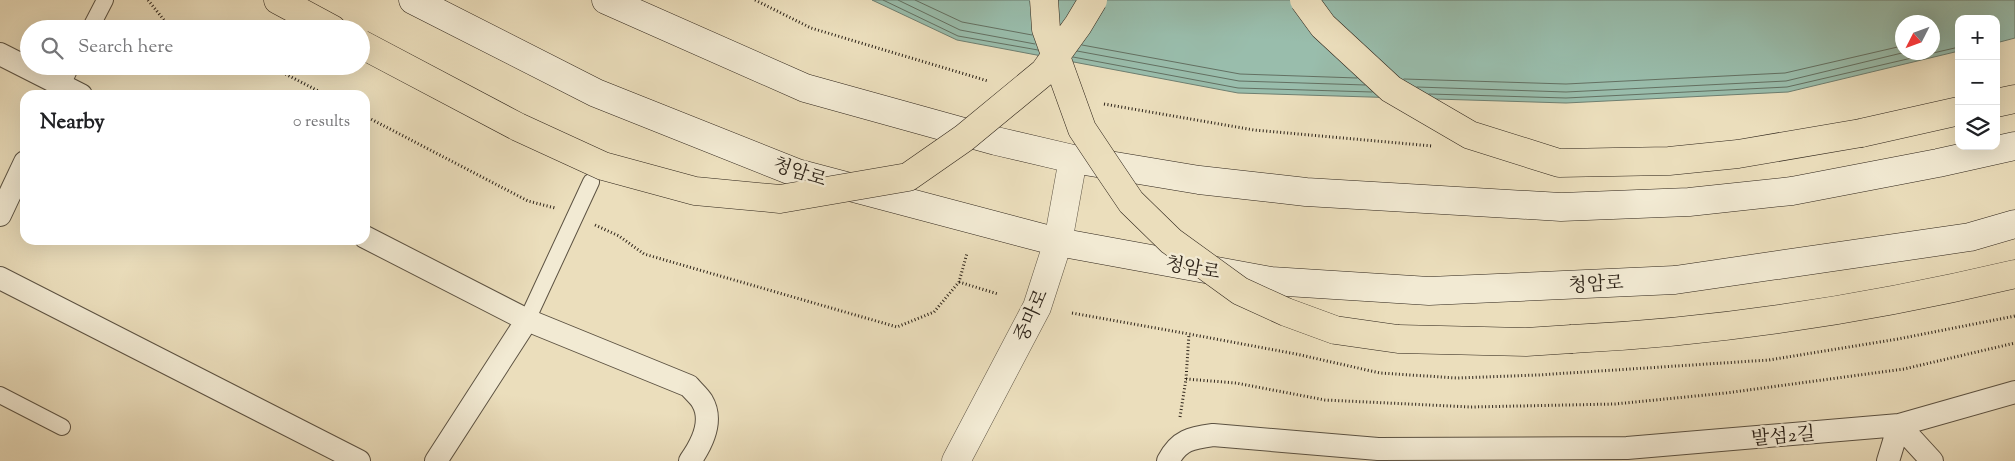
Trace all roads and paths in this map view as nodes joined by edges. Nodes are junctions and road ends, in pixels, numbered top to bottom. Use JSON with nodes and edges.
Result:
{"nodes":[{"id":1,"x":105,"y":0,"type":"edge"},
{"id":2,"x":148,"y":0,"type":"edge"},
{"id":3,"x":278,"y":0,"type":"edge"},
{"id":4,"x":413,"y":0,"type":"edge"},
{"id":5,"x":606,"y":0,"type":"edge"},
{"id":6,"x":1044,"y":0,"type":"edge"},
{"id":7,"x":1093,"y":0,"type":"edge"},
{"id":8,"x":1304,"y":0,"type":"edge"},
{"id":9,"x":95,"y":20,"type":"edge"},
{"id":10,"x":164,"y":20,"type":"edge"},
{"id":11,"x":315,"y":20,"type":"edge"},
{"id":12,"x":370,"y":49,"type":"edge"},
{"id":13,"x":0,"y":54,"type":"edge"},
{"id":14,"x":20,"y":63,"type":"edge"},
{"id":15,"x":47,"y":75,"type":"edge"},
{"id":16,"x":287,"y":75,"type":"edge"},
{"id":17,"x":63,"y":82,"type":"edge"},
{"id":18,"x":75,"y":90,"type":"edge"},
{"id":19,"x":316,"y":90,"type":"edge"},
{"id":20,"x":2015,"y":99,"type":"edge"},
{"id":21,"x":2000,"y":102,"type":"edge"},
{"id":22,"x":1955,"y":112,"type":"edge"},
{"id":23,"x":370,"y":119,"type":"edge"},
{"id":24,"x":2015,"y":146,"type":"edge"},
{"id":25,"x":1073,"y":159,"type":"junction"},
{"id":26,"x":20,"y":173,"type":"edge"},
{"id":27,"x":591,"y":182,"type":"dead end"},
{"id":28,"x":0,"y":215,"type":"edge"},
{"id":29,"x":576,"y":215,"type":"junction"},
{"id":30,"x":2015,"y":224,"type":"edge"},
{"id":31,"x":370,"y":240,"type":"edge"},
{"id":32,"x":1058,"y":242,"type":"junction"},
{"id":33,"x":967,"y":253,"type":"dead end"},
{"id":34,"x":2015,"y":274,"type":"edge"},
{"id":35,"x":0,"y":278,"type":"edge"},
{"id":36,"x":959,"y":282,"type":"junction"},
{"id":37,"x":998,"y":294,"type":"dead end"},
{"id":38,"x":1072,"y":313,"type":"dead end"},
{"id":39,"x":527,"y":320,"type":"junction"},
{"id":40,"x":1189,"y":334,"type":"dead end"},
{"id":41,"x":2015,"y":343,"type":"edge"},
{"id":42,"x":2015,"y":392,"type":"edge"},
{"id":43,"x":0,"y":395,"type":"edge"},
{"id":44,"x":1899,"y":425,"type":"junction"},
{"id":45,"x":62,"y":427,"type":"dead end"},
{"id":46,"x":1620,"y":454,"type":"edge"},
{"id":47,"x":1171,"y":455,"type":"edge"},
{"id":48,"x":1371,"y":455,"type":"edge"},
{"id":49,"x":359,"y":461,"type":"edge"},
{"id":50,"x":436,"y":461,"type":"edge"},
{"id":51,"x":690,"y":461,"type":"edge"},
{"id":52,"x":956,"y":461,"type":"edge"},
{"id":53,"x":1888,"y":461,"type":"edge"},
{"id":54,"x":1932,"y":461,"type":"edge"}],
"edges":[{"from":1,"to":9,"type":"street"},
{"from":2,"to":10,"type":"path"},
{"from":3,"to":11,"type":"highway"},
{"from":4,"to":32,"type":"main road","name":"청암로"},
{"from":5,"to":25,"type":"main road"},
{"from":6,"to":34,"type":"highway","bridge":true},
{"from":7,"to":12,"type":"highway","bridge":true},
{"from":8,"to":22,"type":"highway","bridge":true},
{"from":13,"to":14,"type":"street"},
{"from":15,"to":17,"type":"street"},
{"from":16,"to":19,"type":"path"},
{"from":17,"to":18,"type":"street"},
{"from":20,"to":21,"type":"highway"},
{"from":23,"to":29,"type":"path"},
{"from":24,"to":25,"type":"main road"},
{"from":25,"to":32,"type":"main road","name":"중마로"},
{"from":26,"to":28,"type":"street"},
{"from":27,"to":29,"type":"street"},
{"from":29,"to":36,"type":"path"},
{"from":29,"to":39,"type":"street"},
{"from":30,"to":32,"type":"main road","name":"청암로"},
{"from":31,"to":39,"type":"street"},
{"from":32,"to":52,"type":"main road","name":"중마로"},
{"from":33,"to":36,"type":"path"},
{"from":35,"to":49,"type":"street"},
{"from":36,"to":37,"type":"path"},
{"from":38,"to":40,"type":"path"},
{"from":39,"to":50,"type":"street"},
{"from":39,"to":51,"type":"street"},
{"from":41,"to":47,"type":"path"},
{"from":42,"to":44,"type":"street","name":"발섬2길"},
{"from":43,"to":45,"type":"street"},
{"from":44,"to":46,"type":"street","name":"발섬2길"},
{"from":44,"to":53,"type":"street"},
{"from":44,"to":54,"type":"street"},
{"from":46,"to":48,"type":"street","name":"발섬2길"},
{"from":47,"to":48,"type":"street","name":"발섬2길"}]}
